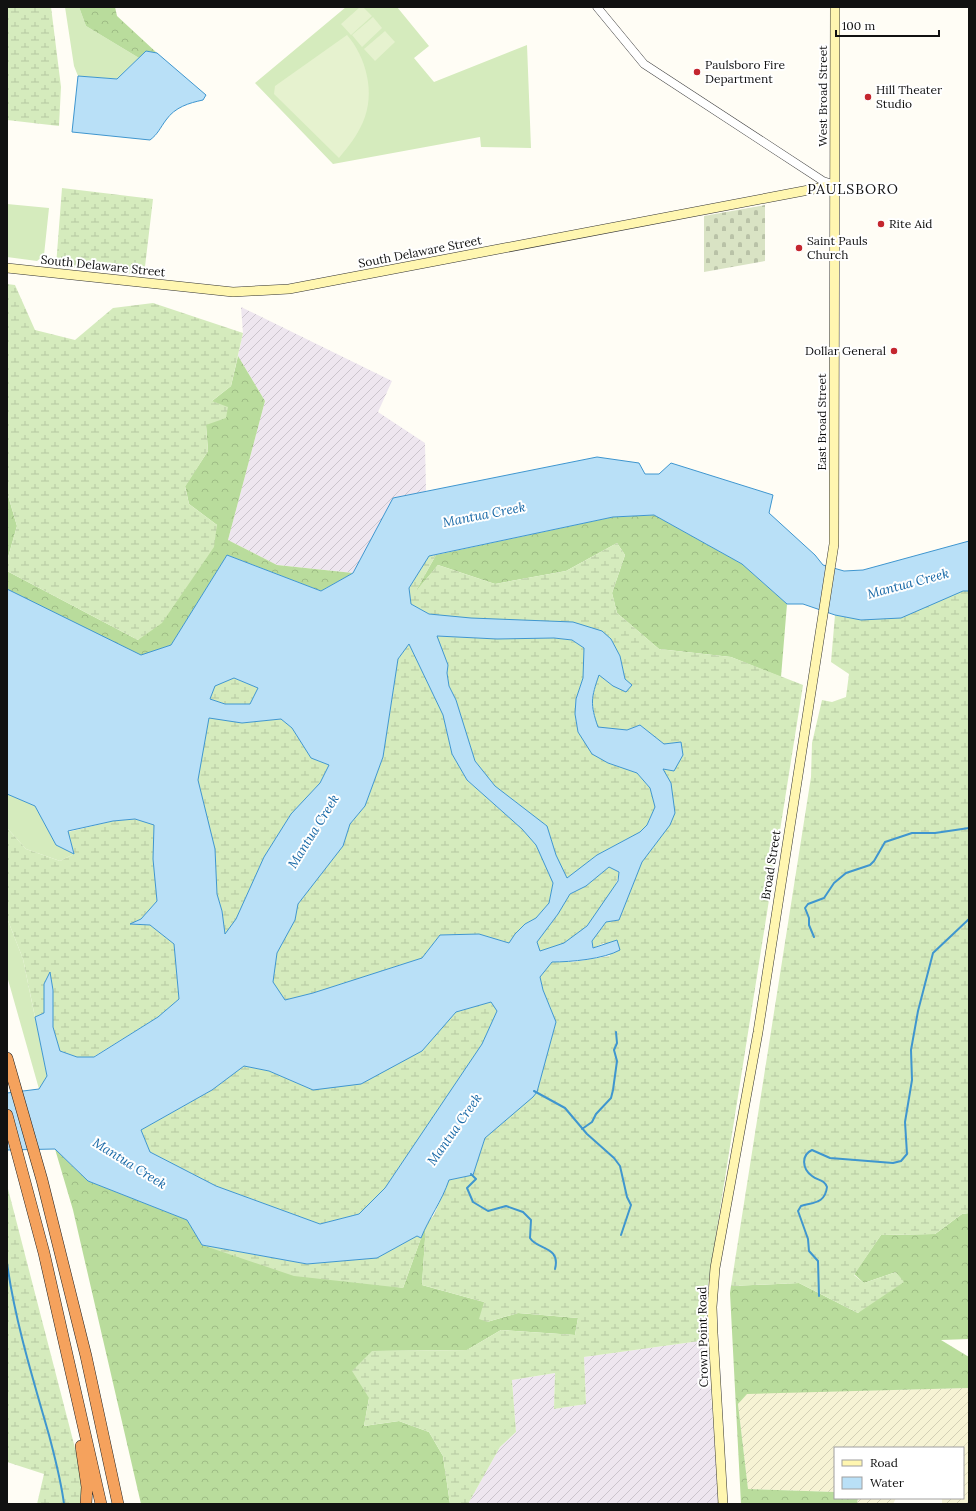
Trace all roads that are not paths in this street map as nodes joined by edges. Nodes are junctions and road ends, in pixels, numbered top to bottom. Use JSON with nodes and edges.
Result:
{"nodes":[{"id":1,"x":597,"y":7,"type":"edge"},
{"id":2,"x":835,"y":7,"type":"edge"},
{"id":3,"x":835,"y":185,"type":"junction"},
{"id":4,"x":7,"y":268,"type":"edge"},
{"id":5,"x":831,"y":563,"type":"joint"},
{"id":6,"x":7,"y":1058,"type":"edge"},
{"id":7,"x":7,"y":1115,"type":"edge"},
{"id":8,"x":731,"y":1170,"type":"joint"},
{"id":9,"x":44,"y":1253,"type":"junction"},
{"id":10,"x":86,"y":1504,"type":"edge"},
{"id":11,"x":101,"y":1504,"type":"edge"},
{"id":12,"x":118,"y":1504,"type":"edge"},
{"id":13,"x":723,"y":1504,"type":"edge"}],
"edges":[{"from":1,"to":3,"type":"street"},
{"from":2,"to":3,"type":"main road","name":"West Broad Street"},
{"from":3,"to":4,"type":"main road","name":"South Delaware Street"},
{"from":3,"to":5,"type":"main road","name":"East Broad Street"},
{"from":5,"to":8,"type":"main road","name":"Broad Street"},
{"from":6,"to":12,"type":"highway"},
{"from":7,"to":9,"type":"highway"},
{"from":8,"to":13,"type":"main road","name":"Crown Point Road"},
{"from":9,"to":10,"type":"highway"},
{"from":9,"to":11,"type":"highway"}]}
